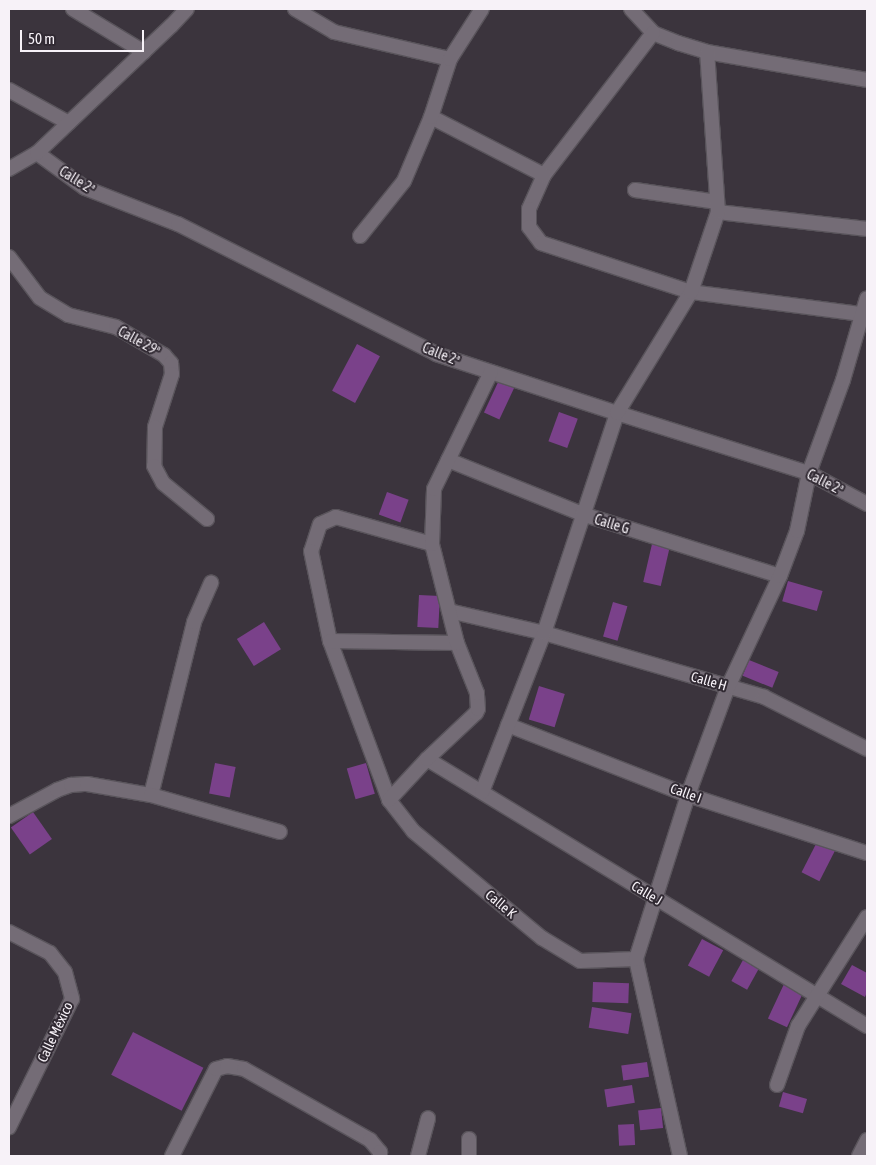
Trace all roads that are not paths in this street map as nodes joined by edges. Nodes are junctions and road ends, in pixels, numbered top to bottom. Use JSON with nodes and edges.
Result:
{"nodes":[{"id":1,"x":73,"y":9,"type":"edge"},
{"id":2,"x":187,"y":9,"type":"edge"},
{"id":3,"x":295,"y":9,"type":"edge"},
{"id":4,"x":482,"y":9,"type":"edge"},
{"id":5,"x":632,"y":9,"type":"edge"},
{"id":6,"x":653,"y":33,"type":"junction"},
{"id":7,"x":144,"y":52,"type":"junction"},
{"id":8,"x":707,"y":52,"type":"junction"},
{"id":9,"x":450,"y":59,"type":"junction"},
{"id":10,"x":867,"y":80,"type":"edge"},
{"id":11,"x":9,"y":90,"type":"edge"},
{"id":12,"x":431,"y":117,"type":"junction"},
{"id":13,"x":69,"y":123,"type":"junction"},
{"id":14,"x":37,"y":153,"type":"junction"},
{"id":15,"x":9,"y":170,"type":"edge"},
{"id":16,"x":544,"y":175,"type":"junction"},
{"id":17,"x":636,"y":190,"type":"dead end"},
{"id":18,"x":717,"y":207,"type":"junction"},
{"id":19,"x":867,"y":229,"type":"edge"},
{"id":20,"x":360,"y":236,"type":"dead end"},
{"id":21,"x":9,"y":257,"type":"edge"},
{"id":22,"x":691,"y":292,"type":"junction"},
{"id":23,"x":867,"y":298,"type":"edge"},
{"id":24,"x":862,"y":314,"type":"junction"},
{"id":25,"x":491,"y":372,"type":"junction"},
{"id":26,"x":617,"y":414,"type":"junction"},
{"id":27,"x":448,"y":460,"type":"junction"},
{"id":28,"x":808,"y":473,"type":"junction"},
{"id":29,"x":867,"y":504,"type":"edge"},
{"id":30,"x":582,"y":514,"type":"junction"},
{"id":31,"x":207,"y":519,"type":"dead end"},
{"id":32,"x":432,"y":544,"type":"junction"},
{"id":33,"x":780,"y":576,"type":"junction"},
{"id":34,"x":210,"y":583,"type":"dead end"},
{"id":35,"x":449,"y":611,"type":"junction"},
{"id":36,"x":544,"y":633,"type":"junction"},
{"id":37,"x":330,"y":641,"type":"junction"},
{"id":38,"x":457,"y":642,"type":"junction"},
{"id":39,"x":728,"y":687,"type":"junction"},
{"id":40,"x":508,"y":725,"type":"junction"},
{"id":41,"x":867,"y":749,"type":"edge"},
{"id":42,"x":427,"y":759,"type":"junction"},
{"id":43,"x":482,"y":792,"type":"junction"},
{"id":44,"x":151,"y":795,"type":"junction"},
{"id":45,"x":688,"y":795,"type":"junction"},
{"id":46,"x":389,"y":800,"type":"junction"},
{"id":47,"x":9,"y":816,"type":"edge"},
{"id":48,"x":280,"y":832,"type":"dead end"},
{"id":49,"x":867,"y":853,"type":"edge"},
{"id":50,"x":655,"y":897,"type":"junction"},
{"id":51,"x":867,"y":917,"type":"edge"},
{"id":52,"x":9,"y":932,"type":"edge"},
{"id":53,"x":636,"y":959,"type":"junction"},
{"id":54,"x":816,"y":996,"type":"junction"},
{"id":55,"x":867,"y":1026,"type":"edge"},
{"id":56,"x":777,"y":1085,"type":"dead end"},
{"id":57,"x":428,"y":1118,"type":"dead end"},
{"id":58,"x":9,"y":1127,"type":"edge"},
{"id":59,"x":469,"y":1139,"type":"dead end"},
{"id":60,"x":867,"y":1140,"type":"edge"},
{"id":61,"x":172,"y":1156,"type":"edge"},
{"id":62,"x":380,"y":1156,"type":"edge"},
{"id":63,"x":418,"y":1156,"type":"edge"},
{"id":64,"x":469,"y":1156,"type":"edge"},
{"id":65,"x":680,"y":1156,"type":"edge"},
{"id":66,"x":859,"y":1156,"type":"edge"}],
"edges":[{"from":1,"to":7,"type":"street"},
{"from":2,"to":7,"type":"street"},
{"from":3,"to":9,"type":"street"},
{"from":4,"to":9,"type":"street"},
{"from":5,"to":6,"type":"street"},
{"from":6,"to":8,"type":"street"},
{"from":6,"to":16,"type":"street"},
{"from":7,"to":13,"type":"street"},
{"from":8,"to":10,"type":"street"},
{"from":8,"to":18,"type":"street"},
{"from":9,"to":12,"type":"street"},
{"from":11,"to":13,"type":"street"},
{"from":12,"to":16,"type":"street"},
{"from":12,"to":20,"type":"street"},
{"from":13,"to":14,"type":"street"},
{"from":14,"to":15,"type":"street"},
{"from":14,"to":25,"type":"street","name":"Calle 2ª"},
{"from":16,"to":22,"type":"street"},
{"from":17,"to":18,"type":"street"},
{"from":18,"to":19,"type":"street"},
{"from":18,"to":22,"type":"street"},
{"from":21,"to":31,"type":"street","name":"Calle 29ª"},
{"from":22,"to":24,"type":"street"},
{"from":22,"to":26,"type":"street"},
{"from":23,"to":24,"type":"street"},
{"from":24,"to":28,"type":"street"},
{"from":25,"to":26,"type":"street","name":"Calle 2ª"},
{"from":25,"to":27,"type":"street"},
{"from":26,"to":28,"type":"street","name":"Calle 2ª"},
{"from":26,"to":30,"type":"street"},
{"from":27,"to":30,"type":"street","name":"Calle G"},
{"from":27,"to":32,"type":"street"},
{"from":28,"to":29,"type":"street","name":"Calle 2ª"},
{"from":28,"to":33,"type":"street"},
{"from":30,"to":33,"type":"street","name":"Calle G"},
{"from":30,"to":36,"type":"street"},
{"from":32,"to":35,"type":"street"},
{"from":32,"to":37,"type":"street","name":"Calle K"},
{"from":33,"to":39,"type":"street"},
{"from":34,"to":44,"type":"street"},
{"from":35,"to":36,"type":"street","name":"Calle H"},
{"from":35,"to":38,"type":"street"},
{"from":36,"to":39,"type":"street","name":"Calle H"},
{"from":36,"to":40,"type":"street"},
{"from":37,"to":38,"type":"street"},
{"from":37,"to":46,"type":"street","name":"Calle K"},
{"from":38,"to":42,"type":"street"},
{"from":39,"to":41,"type":"street","name":"Calle H"},
{"from":39,"to":45,"type":"street"},
{"from":40,"to":43,"type":"street"},
{"from":40,"to":45,"type":"street","name":"Calle I"},
{"from":42,"to":43,"type":"street","name":"Calle J"},
{"from":42,"to":46,"type":"street"},
{"from":43,"to":50,"type":"street","name":"Calle J"},
{"from":44,"to":47,"type":"street"},
{"from":44,"to":48,"type":"street"},
{"from":45,"to":49,"type":"street","name":"Calle I"},
{"from":45,"to":50,"type":"street"},
{"from":46,"to":53,"type":"street","name":"Calle K"},
{"from":50,"to":53,"type":"street"},
{"from":50,"to":54,"type":"street","name":"Calle J"},
{"from":51,"to":54,"type":"street"},
{"from":52,"to":58,"type":"street","name":"Calle México"},
{"from":53,"to":65,"type":"street"},
{"from":54,"to":55,"type":"street","name":"Calle J"},
{"from":54,"to":56,"type":"street"},
{"from":57,"to":63,"type":"street"},
{"from":59,"to":64,"type":"street"},
{"from":60,"to":66,"type":"street"},
{"from":61,"to":62,"type":"street"}]}
